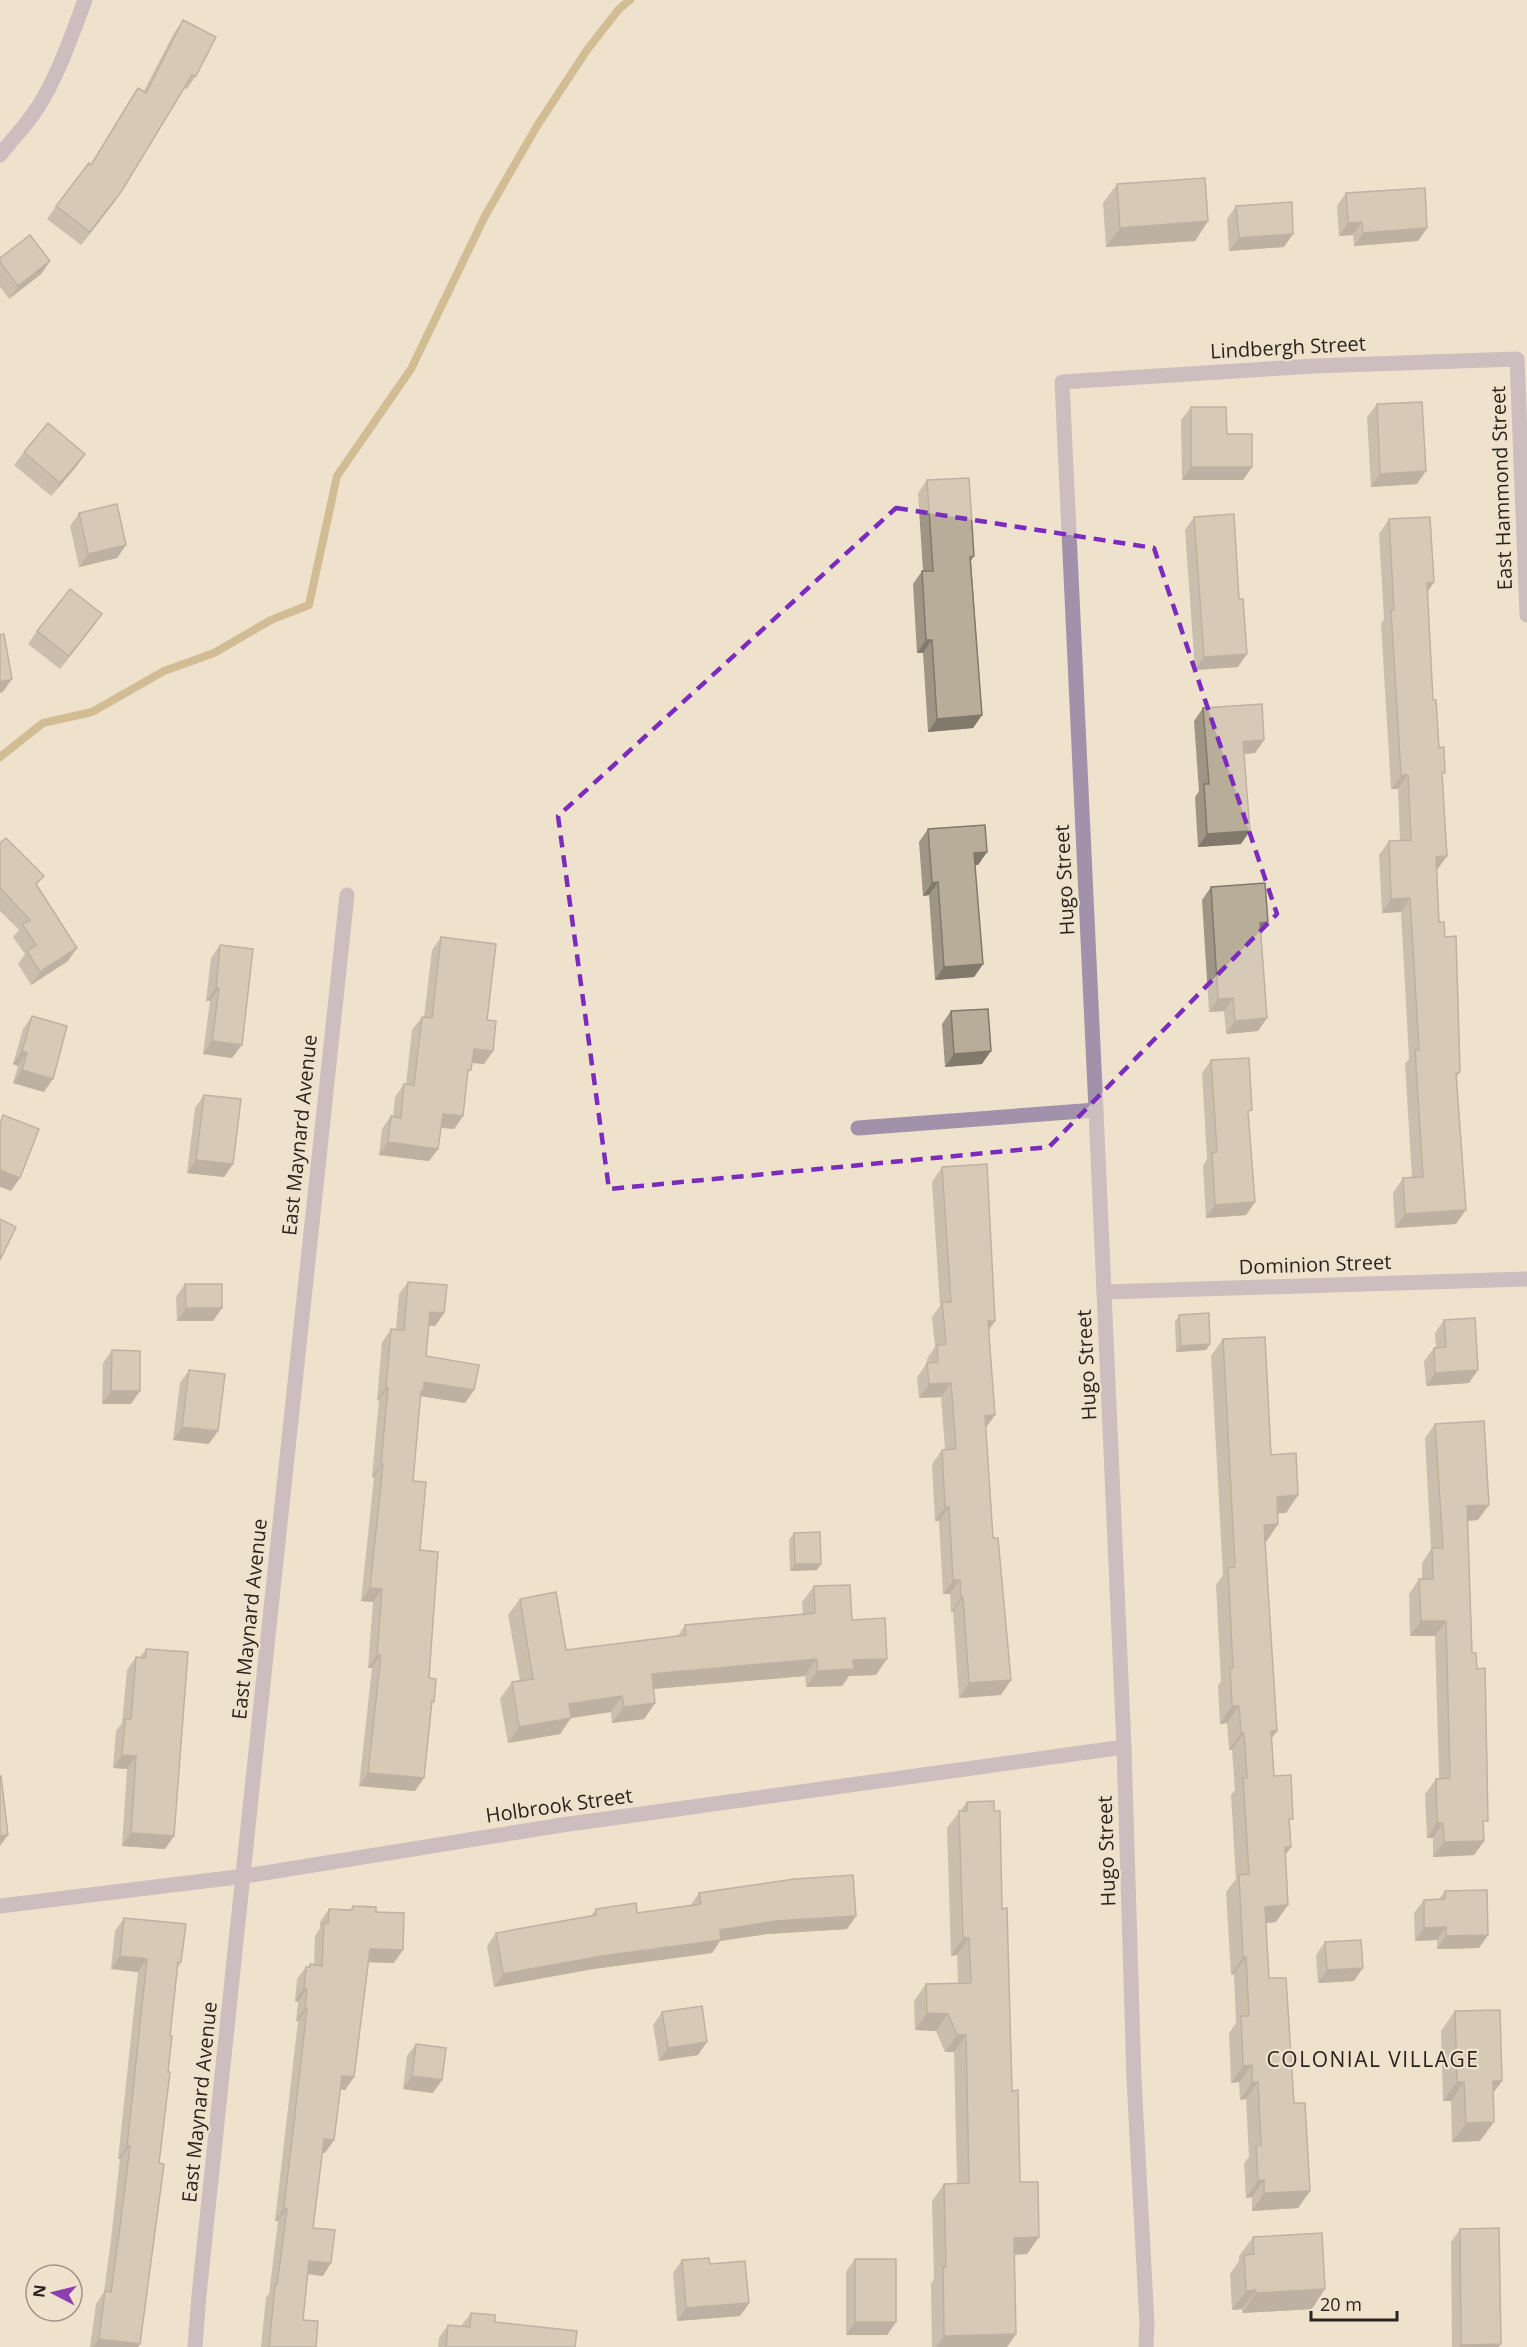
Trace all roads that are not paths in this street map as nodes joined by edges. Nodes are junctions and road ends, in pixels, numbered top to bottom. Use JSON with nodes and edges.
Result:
{"nodes":[{"id":1,"x":85,"y":0,"type":"edge"},
{"id":2,"x":0,"y":155,"type":"edge"},
{"id":3,"x":1517,"y":359,"type":"joint"},
{"id":4,"x":1062,"y":382,"type":"joint"},
{"id":5,"x":1527,"y":615,"type":"edge"},
{"id":6,"x":347,"y":896,"type":"dead end"},
{"id":7,"x":1096,"y":1110,"type":"junction"},
{"id":8,"x":858,"y":1128,"type":"dead end"},
{"id":9,"x":1527,"y":1278,"type":"edge"},
{"id":10,"x":1104,"y":1292,"type":"junction"},
{"id":11,"x":1124,"y":1747,"type":"junction"},
{"id":12,"x":245,"y":1876,"type":"junction"},
{"id":13,"x":0,"y":1906,"type":"edge"},
{"id":14,"x":195,"y":2347,"type":"edge"},
{"id":15,"x":1146,"y":2347,"type":"edge"}],
"edges":[{"from":1,"to":2,"type":"street"},
{"from":3,"to":4,"type":"street","name":"Lindbergh Street"},
{"from":3,"to":5,"type":"street","name":"East Hammond Street"},
{"from":4,"to":7,"type":"street","name":"Hugo Street"},
{"from":6,"to":12,"type":"street","name":"East Maynard Avenue"},
{"from":7,"to":8,"type":"street"},
{"from":7,"to":10,"type":"street","name":"Hugo Street"},
{"from":9,"to":10,"type":"street","name":"Dominion Street"},
{"from":10,"to":11,"type":"street","name":"Hugo Street"},
{"from":11,"to":12,"type":"street","name":"Holbrook Street"},
{"from":11,"to":15,"type":"street","name":"Hugo Street"},
{"from":12,"to":13,"type":"street","name":"Holbrook Street"},
{"from":12,"to":14,"type":"street","name":"East Maynard Avenue"}]}
